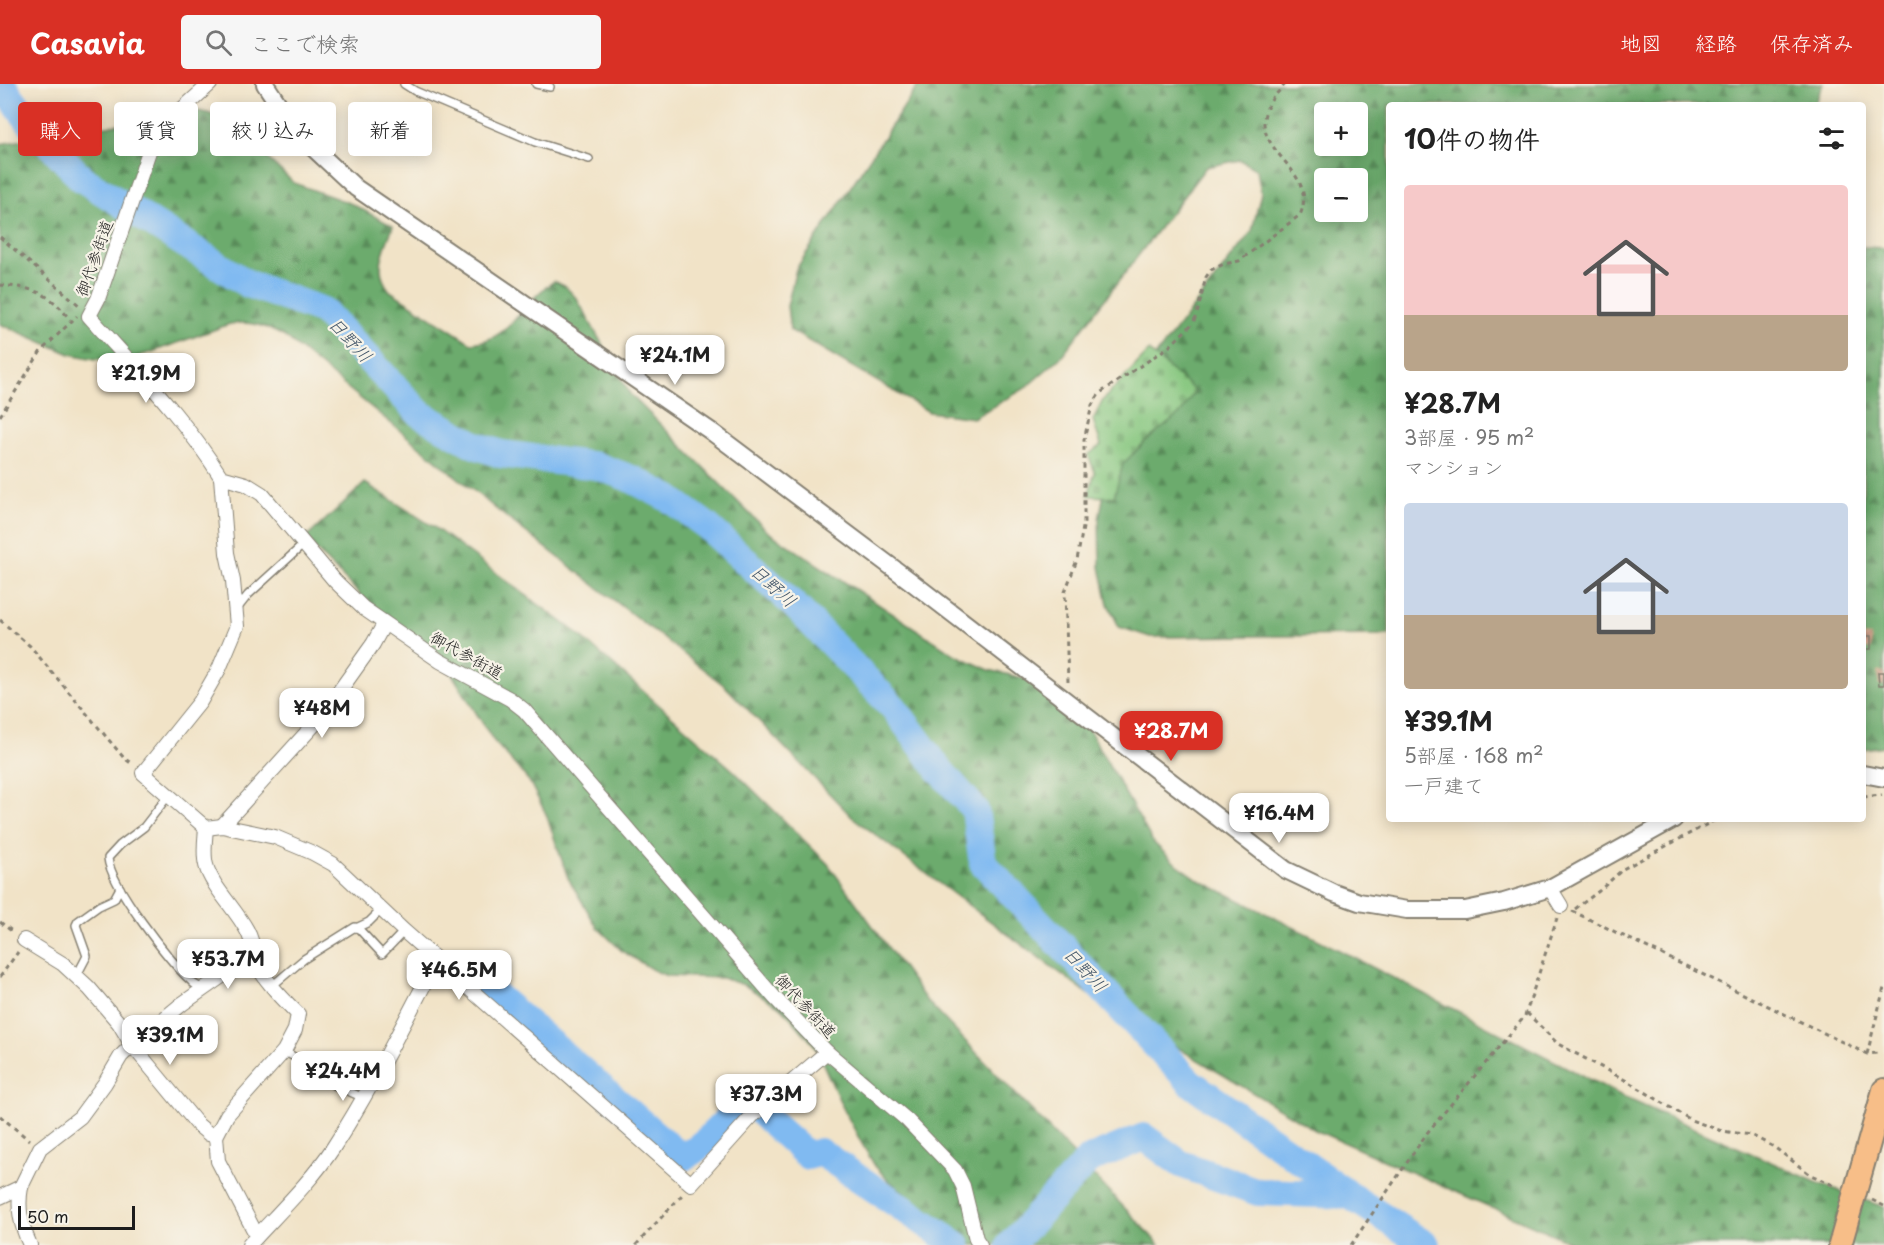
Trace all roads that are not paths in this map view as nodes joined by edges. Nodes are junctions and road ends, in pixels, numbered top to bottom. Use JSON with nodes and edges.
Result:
{"nodes":[{"id":1,"x":210,"y":84,"type":"edge"},
{"id":2,"x":265,"y":84,"type":"edge"},
{"id":3,"x":404,"y":84,"type":"edge"},
{"id":4,"x":536,"y":84,"type":"edge"},
{"id":5,"x":550,"y":87,"type":"dead end"},
{"id":6,"x":589,"y":159,"type":"dead end"},
{"id":7,"x":221,"y":477,"type":"junction"},
{"id":8,"x":304,"y":544,"type":"junction"},
{"id":9,"x":236,"y":611,"type":"junction"},
{"id":10,"x":384,"y":624,"type":"junction"},
{"id":11,"x":168,"y":796,"type":"junction"},
{"id":12,"x":1669,"y":822,"type":"edge"},
{"id":13,"x":222,"y":826,"type":"junction"},
{"id":14,"x":206,"y":828,"type":"junction"},
{"id":15,"x":120,"y":888,"type":"junction"},
{"id":16,"x":1550,"y":888,"type":"junction"},
{"id":17,"x":1561,"y":906,"type":"road end"},
{"id":18,"x":382,"y":909,"type":"junction"},
{"id":19,"x":356,"y":928,"type":"junction"},
{"id":20,"x":404,"y":931,"type":"junction"},
{"id":21,"x":24,"y":940,"type":"dead end"},
{"id":22,"x":252,"y":955,"type":"junction"},
{"id":23,"x":437,"y":960,"type":"junction"},
{"id":24,"x":77,"y":975,"type":"junction"},
{"id":25,"x":272,"y":986,"type":"junction"},
{"id":26,"x":203,"y":989,"type":"junction"},
{"id":27,"x":132,"y":1045,"type":"junction"},
{"id":28,"x":285,"y":1051,"type":"junction"},
{"id":29,"x":827,"y":1052,"type":"junction"},
{"id":30,"x":1884,"y":1090,"type":"edge"},
{"id":31,"x":364,"y":1098,"type":"junction"},
{"id":32,"x":216,"y":1136,"type":"junction"},
{"id":33,"x":21,"y":1187,"type":"junction"},
{"id":34,"x":0,"y":1197,"type":"edge"},
{"id":35,"x":253,"y":1240,"type":"edge"},
{"id":36,"x":30,"y":1245,"type":"edge"},
{"id":37,"x":980,"y":1245,"type":"edge"},
{"id":38,"x":1840,"y":1245,"type":"edge"}],
"edges":[{"from":1,"to":7,"type":"street","name":"御代参街道"},
{"from":2,"to":16,"type":"street"},
{"from":3,"to":6,"type":"lane"},
{"from":4,"to":5,"type":"lane"},
{"from":7,"to":8,"type":"street","name":"御代参街道"},
{"from":7,"to":9,"type":"street"},
{"from":8,"to":9,"type":"lane"},
{"from":8,"to":10,"type":"street","name":"御代参街道"},
{"from":9,"to":11,"type":"street"},
{"from":10,"to":13,"type":"street"},
{"from":10,"to":29,"type":"street","name":"御代参街道"},
{"from":11,"to":14,"type":"street"},
{"from":11,"to":15,"type":"lane"},
{"from":12,"to":16,"type":"street"},
{"from":13,"to":14,"type":"street"},
{"from":13,"to":18,"type":"street"},
{"from":14,"to":22,"type":"street"},
{"from":15,"to":24,"type":"lane"},
{"from":15,"to":26,"type":"lane"},
{"from":16,"to":17,"type":"street"},
{"from":18,"to":19,"type":"lane"},
{"from":18,"to":20,"type":"street"},
{"from":19,"to":20,"type":"lane"},
{"from":19,"to":25,"type":"lane"},
{"from":20,"to":23,"type":"street"},
{"from":21,"to":24,"type":"street"},
{"from":22,"to":25,"type":"street"},
{"from":22,"to":26,"type":"street"},
{"from":23,"to":29,"type":"street"},
{"from":23,"to":31,"type":"street"},
{"from":24,"to":27,"type":"street"},
{"from":25,"to":28,"type":"street"},
{"from":26,"to":27,"type":"street"},
{"from":27,"to":32,"type":"street"},
{"from":27,"to":33,"type":"street"},
{"from":28,"to":31,"type":"lane"},
{"from":28,"to":32,"type":"street"},
{"from":29,"to":37,"type":"street","name":"御代参街道"},
{"from":30,"to":38,"type":"highway"},
{"from":31,"to":35,"type":"street"},
{"from":32,"to":35,"type":"street"},
{"from":33,"to":34,"type":"street"},
{"from":33,"to":36,"type":"street"}]}
